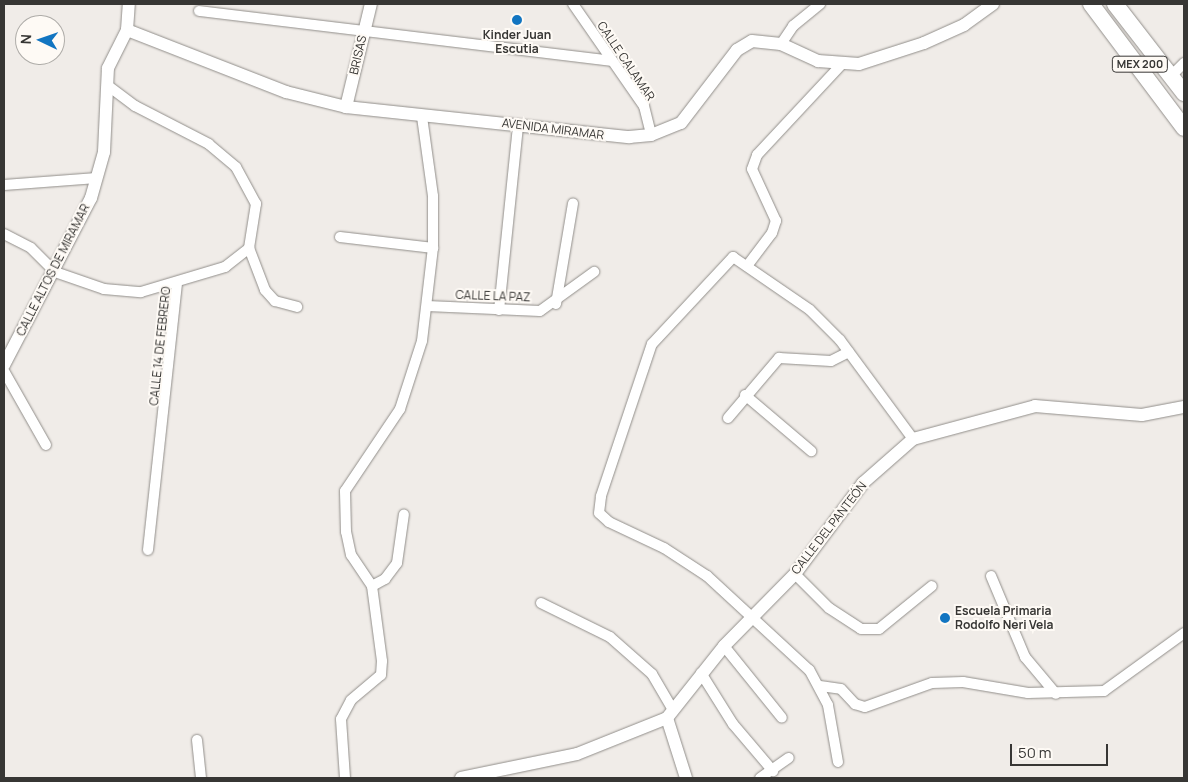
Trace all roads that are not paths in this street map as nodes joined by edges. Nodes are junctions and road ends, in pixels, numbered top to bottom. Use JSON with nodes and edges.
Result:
{"nodes":[{"id":1,"x":129,"y":4,"type":"edge"},
{"id":2,"x":370,"y":4,"type":"edge"},
{"id":3,"x":573,"y":4,"type":"edge"},
{"id":4,"x":820,"y":4,"type":"edge"},
{"id":5,"x":993,"y":4,"type":"edge"},
{"id":6,"x":1091,"y":4,"type":"edge"},
{"id":7,"x":1115,"y":4,"type":"edge"},
{"id":8,"x":199,"y":11,"type":"dead end"},
{"id":9,"x":127,"y":30,"type":"junction"},
{"id":10,"x":364,"y":30,"type":"junction"},
{"id":11,"x":781,"y":44,"type":"junction"},
{"id":12,"x":612,"y":61,"type":"junction"},
{"id":13,"x":1184,"y":64,"type":"edge"},
{"id":14,"x":842,"y":66,"type":"junction"},
{"id":15,"x":1172,"y":75,"type":"junction"},
{"id":16,"x":107,"y":85,"type":"junction"},
{"id":17,"x":1184,"y":93,"type":"edge"},
{"id":18,"x":346,"y":107,"type":"junction"},
{"id":19,"x":422,"y":117,"type":"junction"},
{"id":20,"x":518,"y":125,"type":"junction"},
{"id":21,"x":1184,"y":128,"type":"edge"},
{"id":22,"x":651,"y":135,"type":"junction"},
{"id":23,"x":97,"y":178,"type":"junction"},
{"id":24,"x":4,"y":185,"type":"edge"},
{"id":25,"x":573,"y":203,"type":"dead end"},
{"id":26,"x":4,"y":234,"type":"edge"},
{"id":27,"x":340,"y":237,"type":"dead end"},
{"id":28,"x":250,"y":248,"type":"junction"},
{"id":29,"x":433,"y":248,"type":"junction"},
{"id":30,"x":747,"y":266,"type":"junction"},
{"id":31,"x":55,"y":272,"type":"junction"},
{"id":32,"x":594,"y":272,"type":"dead end"},
{"id":33,"x":177,"y":283,"type":"junction"},
{"id":34,"x":556,"y":304,"type":"junction"},
{"id":35,"x":427,"y":306,"type":"junction"},
{"id":36,"x":297,"y":307,"type":"dead end"},
{"id":37,"x":500,"y":310,"type":"junction"},
{"id":38,"x":849,"y":352,"type":"junction"},
{"id":39,"x":4,"y":365,"type":"edge"},
{"id":40,"x":4,"y":371,"type":"edge"},
{"id":41,"x":746,"y":395,"type":"junction"},
{"id":42,"x":1184,"y":407,"type":"edge"},
{"id":43,"x":728,"y":418,"type":"dead end"},
{"id":44,"x":913,"y":438,"type":"junction"},
{"id":45,"x":46,"y":445,"type":"dead end"},
{"id":46,"x":811,"y":451,"type":"dead end"},
{"id":47,"x":404,"y":514,"type":"dead end"},
{"id":48,"x":148,"y":550,"type":"dead end"},
{"id":49,"x":795,"y":574,"type":"junction"},
{"id":50,"x":991,"y":576,"type":"dead end"},
{"id":51,"x":372,"y":586,"type":"junction"},
{"id":52,"x":932,"y":586,"type":"dead end"},
{"id":53,"x":541,"y":603,"type":"dead end"},
{"id":54,"x":755,"y":616,"type":"junction"},
{"id":55,"x":1184,"y":634,"type":"edge"},
{"id":56,"x":724,"y":646,"type":"junction"},
{"id":57,"x":701,"y":673,"type":"junction"},
{"id":58,"x":820,"y":686,"type":"junction"},
{"id":59,"x":1056,"y":694,"type":"junction"},
{"id":60,"x":670,"y":714,"type":"junction"},
{"id":61,"x":782,"y":718,"type":"dead end"},
{"id":62,"x":197,"y":740,"type":"dead end"},
{"id":63,"x":789,"y":758,"type":"dead end"},
{"id":64,"x":838,"y":762,"type":"dead end"},
{"id":65,"x":773,"y":771,"type":"junction"},
{"id":66,"x":201,"y":778,"type":"edge"},
{"id":67,"x":345,"y":778,"type":"edge"},
{"id":68,"x":462,"y":778,"type":"edge"},
{"id":69,"x":686,"y":778,"type":"edge"},
{"id":70,"x":760,"y":778,"type":"edge"}],
"edges":[{"from":1,"to":9,"type":"street"},
{"from":2,"to":10,"type":"street","name":"BRISAS"},
{"from":3,"to":12,"type":"street","name":"CALLE CALAMAR"},
{"from":4,"to":11,"type":"street"},
{"from":5,"to":14,"type":"street","name":"AVENIDA MIRAMAR"},
{"from":6,"to":21,"type":"main road","number":"MEX 200"},
{"from":7,"to":15,"type":"main road","number":"MEX 200"},
{"from":8,"to":10,"type":"street"},
{"from":9,"to":16,"type":"street","name":"CALLE ALTOS DE MIRAMAR"},
{"from":9,"to":18,"type":"street","name":"AVENIDA MIRAMAR"},
{"from":10,"to":12,"type":"street"},
{"from":10,"to":18,"type":"street","name":"BRISAS"},
{"from":11,"to":14,"type":"street","name":"AVENIDA MIRAMAR"},
{"from":11,"to":22,"type":"street","name":"AVENIDA MIRAMAR"},
{"from":12,"to":22,"type":"street","name":"CALLE CALAMAR"},
{"from":13,"to":15,"type":"street"},
{"from":14,"to":30,"type":"street"},
{"from":15,"to":17,"type":"main road","number":"MEX 200"},
{"from":16,"to":23,"type":"street","name":"CALLE ALTOS DE MIRAMAR"},
{"from":16,"to":28,"type":"street"},
{"from":18,"to":19,"type":"street","name":"AVENIDA MIRAMAR"},
{"from":19,"to":20,"type":"street","name":"AVENIDA MIRAMAR"},
{"from":19,"to":29,"type":"street"},
{"from":20,"to":22,"type":"street","name":"AVENIDA MIRAMAR"},
{"from":20,"to":37,"type":"street"},
{"from":23,"to":24,"type":"street"},
{"from":23,"to":31,"type":"street","name":"CALLE ALTOS DE MIRAMAR"},
{"from":25,"to":34,"type":"street"},
{"from":26,"to":31,"type":"street"},
{"from":27,"to":29,"type":"street"},
{"from":28,"to":33,"type":"street","name":"CALLE 14 DE FEBRERO"},
{"from":28,"to":36,"type":"street"},
{"from":29,"to":35,"type":"street"},
{"from":30,"to":38,"type":"street"},
{"from":30,"to":54,"type":"street"},
{"from":31,"to":33,"type":"street"},
{"from":31,"to":39,"type":"street","name":"CALLE ALTOS DE MIRAMAR"},
{"from":32,"to":34,"type":"street","name":"CALLE LA PAZ"},
{"from":33,"to":48,"type":"street","name":"CALLE 14 DE FEBRERO"},
{"from":34,"to":37,"type":"street","name":"CALLE LA PAZ"},
{"from":35,"to":37,"type":"street","name":"CALLE LA PAZ"},
{"from":35,"to":51,"type":"street"},
{"from":38,"to":41,"type":"street"},
{"from":38,"to":44,"type":"street"},
{"from":40,"to":45,"type":"street"},
{"from":41,"to":43,"type":"street"},
{"from":41,"to":46,"type":"street"},
{"from":42,"to":44,"type":"street","name":"CALLE DEL PANTEÓN"},
{"from":44,"to":49,"type":"street","name":"CALLE DEL PANTEÓN"},
{"from":47,"to":51,"type":"street"},
{"from":49,"to":52,"type":"street"},
{"from":49,"to":54,"type":"street","name":"CALLE DEL PANTEÓN"},
{"from":50,"to":59,"type":"street"},
{"from":51,"to":67,"type":"street"},
{"from":53,"to":60,"type":"street"},
{"from":54,"to":56,"type":"street","name":"CALLE DEL PANTEÓN"},
{"from":54,"to":58,"type":"street"},
{"from":55,"to":59,"type":"street"},
{"from":56,"to":57,"type":"street","name":"CALLE DEL PANTEÓN"},
{"from":56,"to":61,"type":"street"},
{"from":57,"to":60,"type":"street","name":"CALLE DEL PANTEÓN"},
{"from":57,"to":65,"type":"street"},
{"from":58,"to":59,"type":"street"},
{"from":58,"to":64,"type":"street"},
{"from":60,"to":68,"type":"street"},
{"from":60,"to":69,"type":"street"},
{"from":62,"to":66,"type":"street"},
{"from":63,"to":65,"type":"street"},
{"from":65,"to":70,"type":"street"}]}
